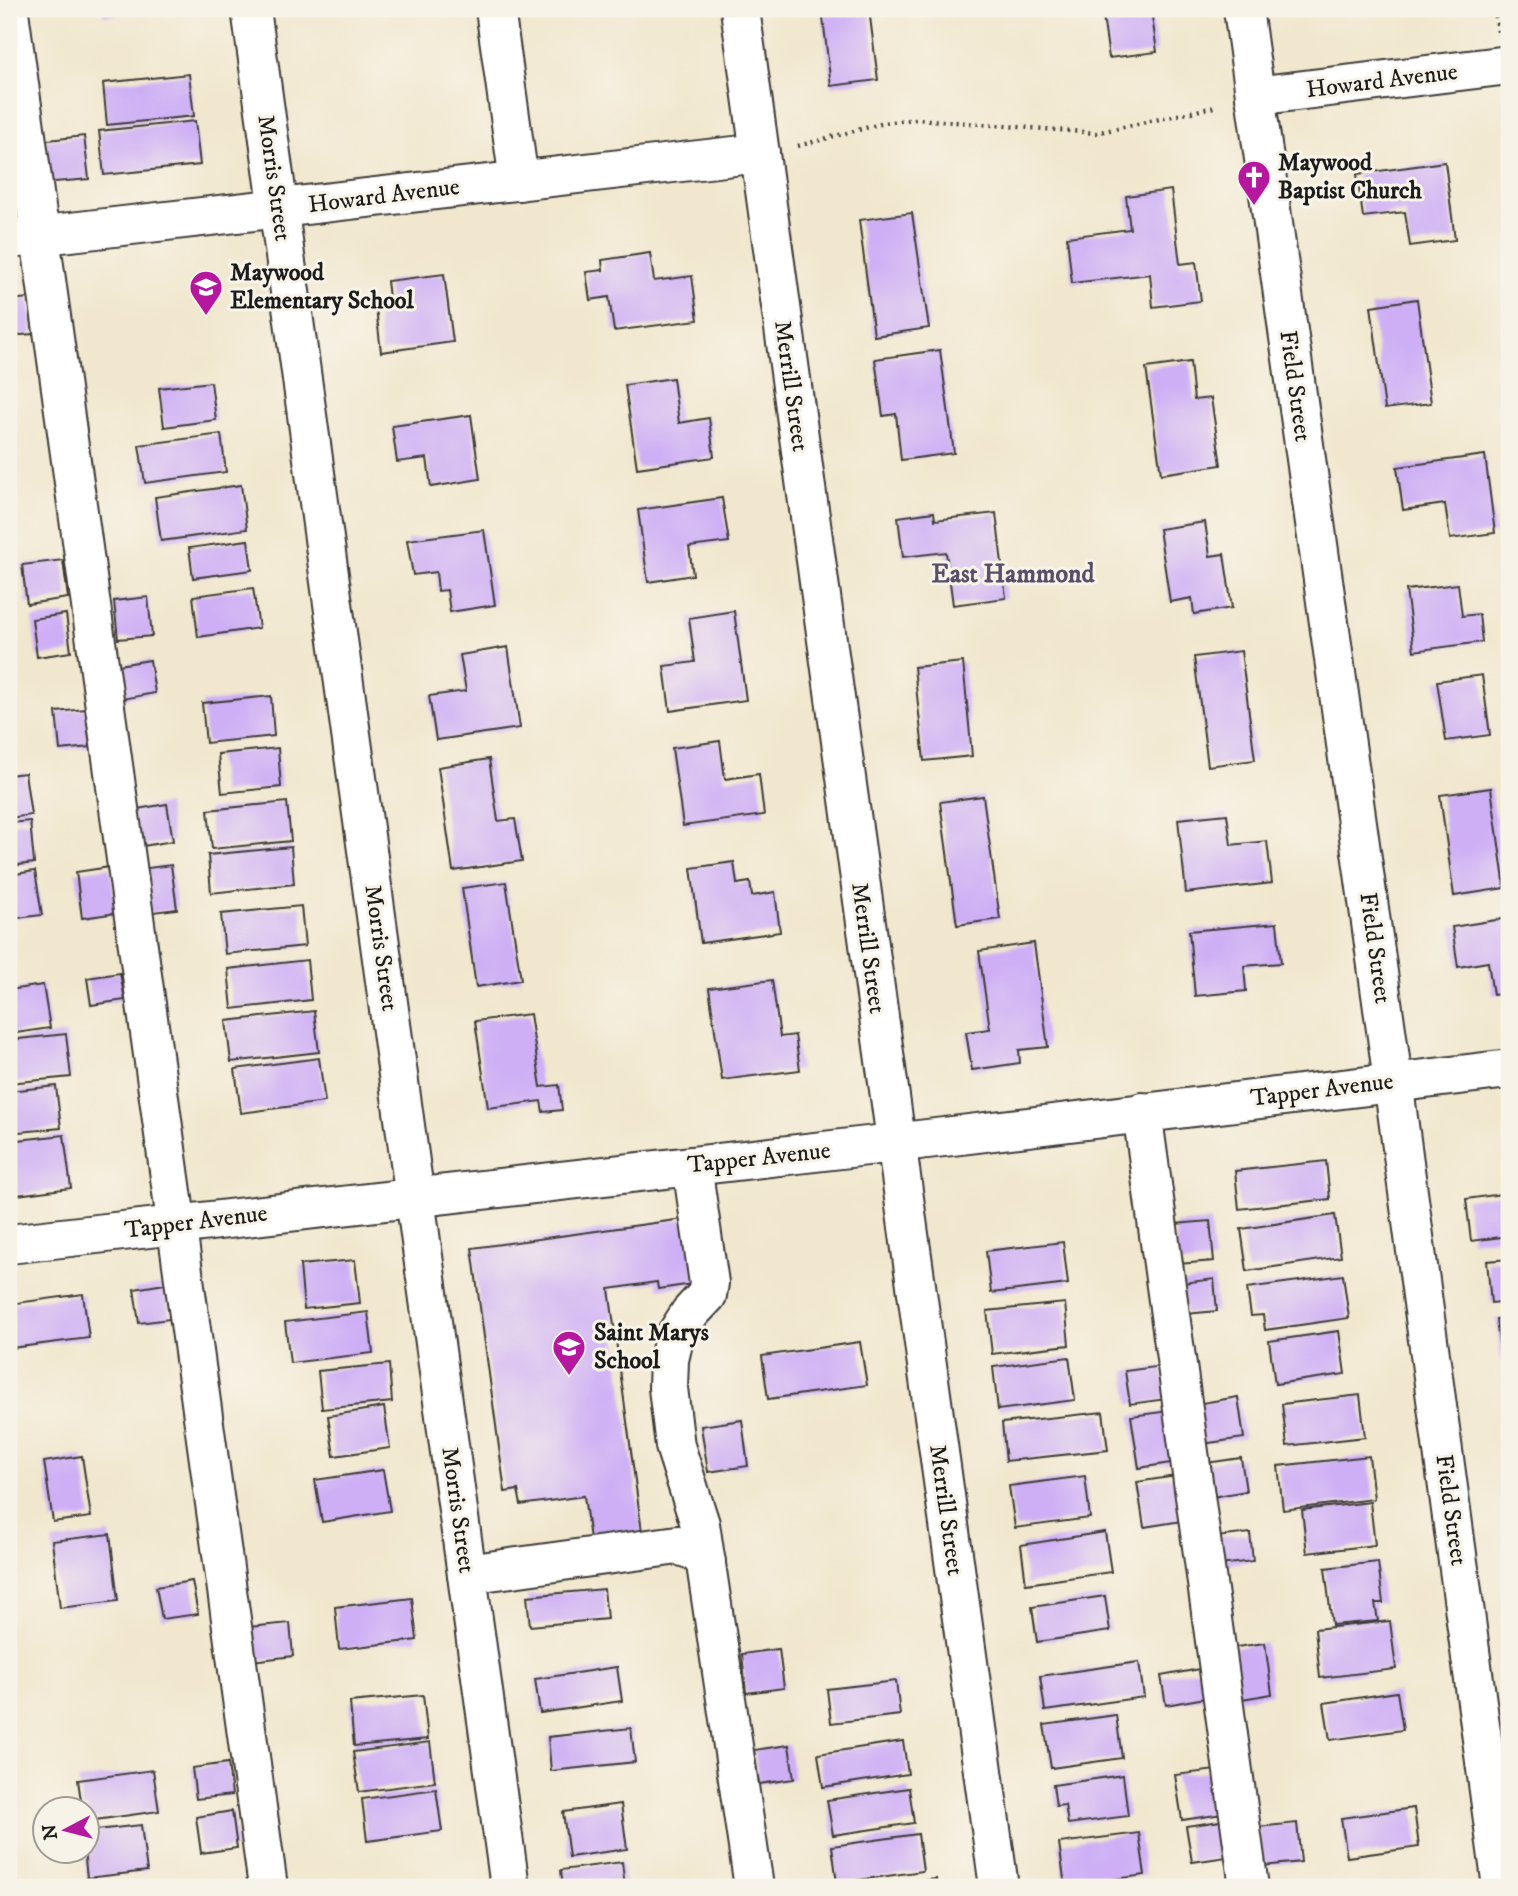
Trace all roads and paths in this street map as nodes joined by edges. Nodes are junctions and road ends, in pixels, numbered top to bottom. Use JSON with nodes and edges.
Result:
{"nodes":[{"id":1,"x":251,"y":9,"type":"edge"},
{"id":2,"x":495,"y":9,"type":"edge"},
{"id":3,"x":740,"y":9,"type":"edge"},
{"id":4,"x":1243,"y":9,"type":"edge"},
{"id":5,"x":9,"y":12,"type":"edge"},
{"id":6,"x":1509,"y":65,"type":"edge"},
{"id":7,"x":1255,"y":96,"type":"junction"},
{"id":8,"x":1214,"y":107,"type":"dead end"},
{"id":9,"x":798,"y":146,"type":"dead end"},
{"id":10,"x":760,"y":153,"type":"junction"},
{"id":11,"x":519,"y":181,"type":"junction"},
{"id":12,"x":278,"y":209,"type":"junction"},
{"id":13,"x":25,"y":237,"type":"edge"},
{"id":14,"x":1509,"y":1069,"type":"edge"},
{"id":15,"x":1393,"y":1081,"type":"junction"},
{"id":16,"x":1142,"y":1112,"type":"junction"},
{"id":17,"x":894,"y":1143,"type":"junction"},
{"id":18,"x":692,"y":1166,"type":"junction"},
{"id":19,"x":416,"y":1196,"type":"junction"},
{"id":20,"x":177,"y":1224,"type":"junction"},
{"id":21,"x":9,"y":1244,"type":"edge"},
{"id":22,"x":706,"y":1562,"type":"junction"},
{"id":23,"x":467,"y":1574,"type":"junction"},
{"id":24,"x":268,"y":1887,"type":"edge"},
{"id":25,"x":510,"y":1887,"type":"edge"},
{"id":26,"x":754,"y":1887,"type":"edge"},
{"id":27,"x":999,"y":1887,"type":"edge"},
{"id":28,"x":1249,"y":1887,"type":"edge"},
{"id":29,"x":1502,"y":1887,"type":"edge"}],
"edges":[{"from":1,"to":12,"type":"street","name":"Morris Street"},
{"from":2,"to":11,"type":"street"},
{"from":3,"to":10,"type":"street","name":"Merrill Street"},
{"from":4,"to":7,"type":"street","name":"Field Street"},
{"from":5,"to":13,"type":"street"},
{"from":6,"to":7,"type":"street","name":"Howard Avenue"},
{"from":7,"to":15,"type":"street","name":"Field Street"},
{"from":8,"to":9,"type":"path"},
{"from":10,"to":11,"type":"street","name":"Howard Avenue"},
{"from":10,"to":17,"type":"street","name":"Merrill Street"},
{"from":11,"to":12,"type":"street","name":"Howard Avenue"},
{"from":12,"to":13,"type":"street","name":"Howard Avenue"},
{"from":12,"to":19,"type":"street","name":"Morris Street"},
{"from":13,"to":20,"type":"street"},
{"from":14,"to":15,"type":"street","name":"Tapper Avenue"},
{"from":15,"to":16,"type":"street","name":"Tapper Avenue"},
{"from":15,"to":29,"type":"street","name":"Field Street"},
{"from":16,"to":17,"type":"street","name":"Tapper Avenue"},
{"from":16,"to":28,"type":"street"},
{"from":17,"to":18,"type":"street","name":"Tapper Avenue"},
{"from":17,"to":27,"type":"street","name":"Merrill Street"},
{"from":18,"to":19,"type":"street","name":"Tapper Avenue"},
{"from":18,"to":22,"type":"street"},
{"from":19,"to":20,"type":"street","name":"Tapper Avenue"},
{"from":19,"to":23,"type":"street","name":"Morris Street"},
{"from":20,"to":21,"type":"street","name":"Tapper Avenue"},
{"from":20,"to":24,"type":"street"},
{"from":22,"to":23,"type":"street"},
{"from":22,"to":26,"type":"street"},
{"from":23,"to":25,"type":"street","name":"Morris Street"}]}
